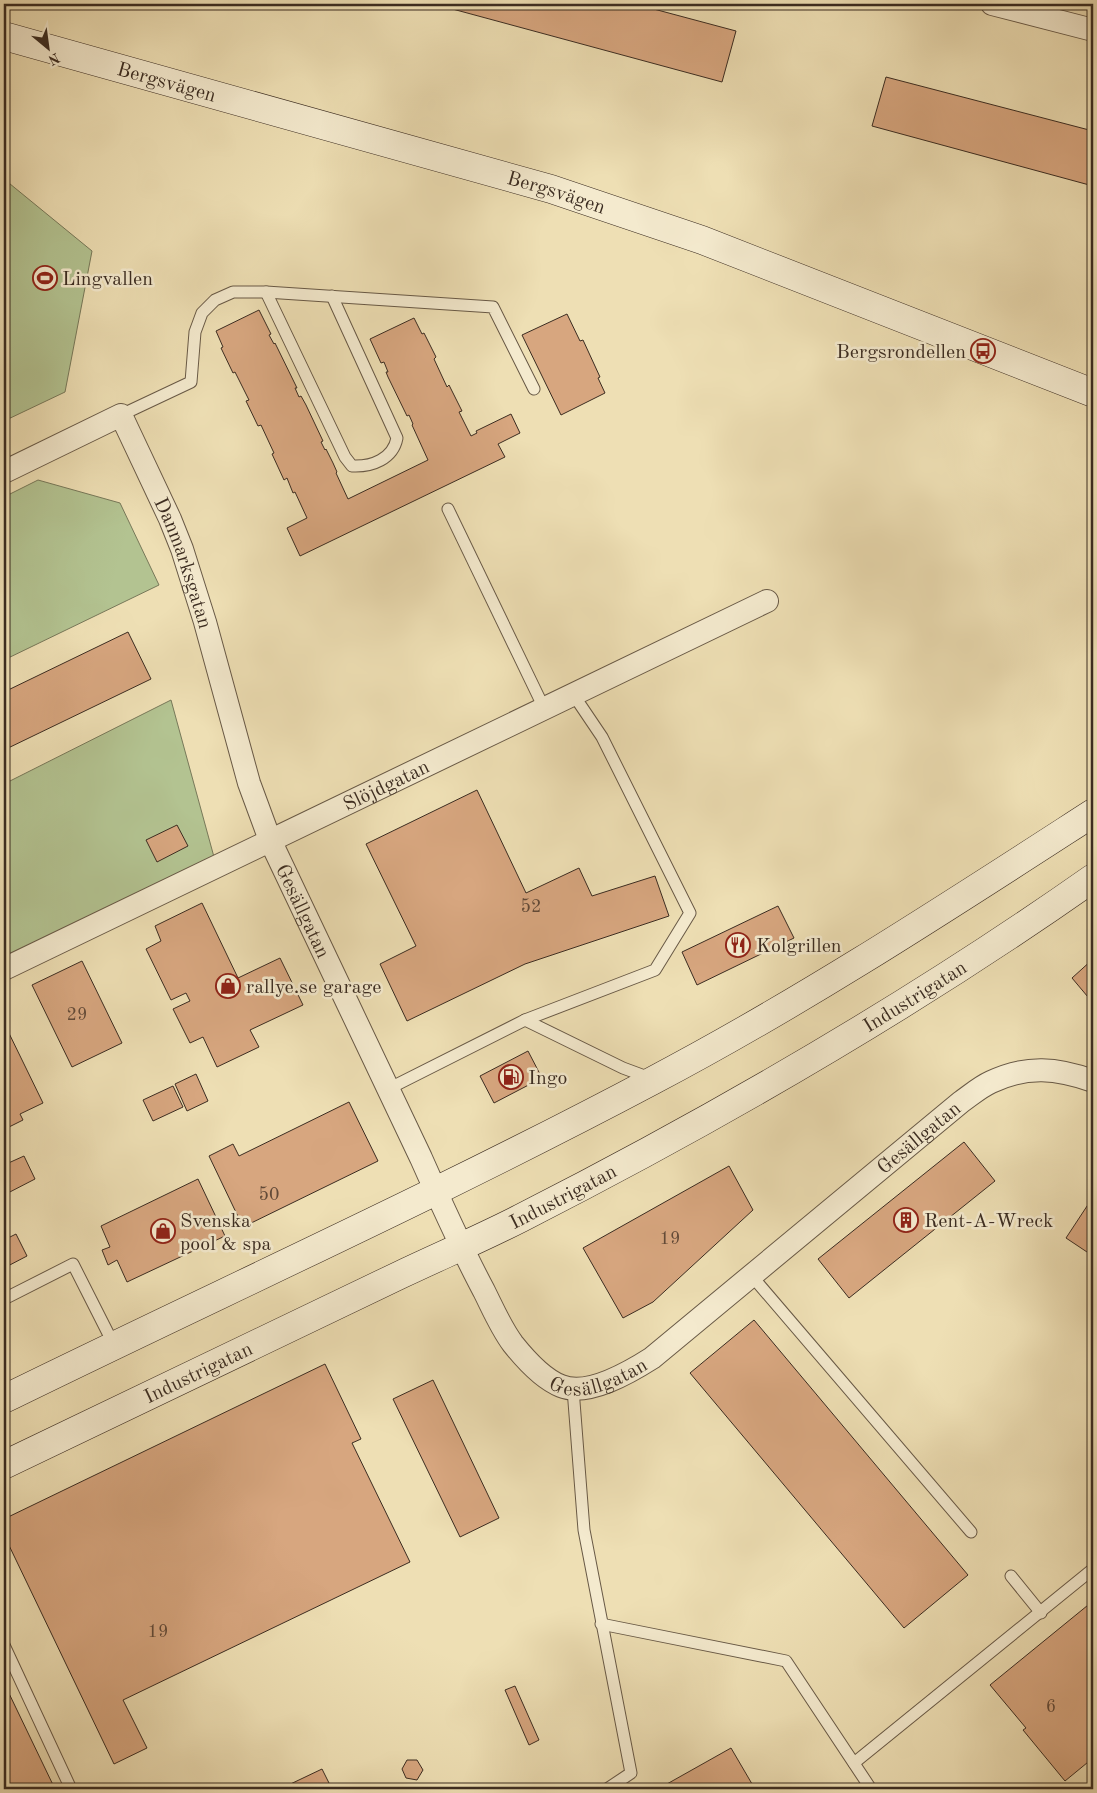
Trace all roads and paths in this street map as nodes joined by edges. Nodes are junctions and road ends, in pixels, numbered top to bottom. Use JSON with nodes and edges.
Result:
{"nodes":[{"id":1,"x":992,"y":4,"type":"edge"},
{"id":2,"x":1093,"y":30,"type":"edge"},
{"id":3,"x":4,"y":36,"type":"edge"},
{"id":4,"x":266,"y":292,"type":"junction"},
{"id":5,"x":332,"y":296,"type":"junction"},
{"id":6,"x":534,"y":389,"type":"dead end"},
{"id":7,"x":1093,"y":393,"type":"edge"},
{"id":8,"x":121,"y":415,"type":"junction"},
{"id":9,"x":4,"y":472,"type":"edge"},
{"id":10,"x":448,"y":509,"type":"dead end"},
{"id":11,"x":767,"y":601,"type":"dead end"},
{"id":12,"x":573,"y":694,"type":"junction"},
{"id":13,"x":544,"y":708,"type":"junction"},
{"id":14,"x":1093,"y":813,"type":"edge"},
{"id":15,"x":270,"y":840,"type":"junction"},
{"id":16,"x":1093,"y":878,"type":"edge"},
{"id":17,"x":4,"y":969,"type":"edge"},
{"id":18,"x":524,"y":1020,"type":"junction"},
{"id":19,"x":654,"y":1080,"type":"junction"},
{"id":20,"x":1093,"y":1081,"type":"edge"},
{"id":21,"x":388,"y":1089,"type":"junction"},
{"id":22,"x":436,"y":1191,"type":"junction"},
{"id":23,"x":462,"y":1246,"type":"junction"},
{"id":24,"x":751,"y":1275,"type":"junction"},
{"id":25,"x":4,"y":1299,"type":"edge"},
{"id":26,"x":114,"y":1345,"type":"junction"},
{"id":27,"x":573,"y":1389,"type":"junction"},
{"id":28,"x":4,"y":1399,"type":"edge"},
{"id":29,"x":4,"y":1465,"type":"edge"},
{"id":30,"x":971,"y":1532,"type":"dead end"},
{"id":31,"x":1093,"y":1569,"type":"edge"},
{"id":32,"x":1011,"y":1576,"type":"dead end"},
{"id":33,"x":1041,"y":1613,"type":"junction"},
{"id":34,"x":601,"y":1624,"type":"junction"},
{"id":35,"x":4,"y":1645,"type":"edge"},
{"id":36,"x":854,"y":1763,"type":"junction"},
{"id":37,"x":71,"y":1789,"type":"edge"},
{"id":38,"x":607,"y":1789,"type":"edge"},
{"id":39,"x":871,"y":1789,"type":"edge"}],
"edges":[{"from":1,"to":2,"type":"street"},
{"from":3,"to":7,"type":"main road","name":"Bergsvägen"},
{"from":4,"to":5,"type":"lane"},
{"from":4,"to":5,"type":"lane"},
{"from":4,"to":8,"type":"lane"},
{"from":5,"to":6,"type":"lane"},
{"from":8,"to":9,"type":"street"},
{"from":8,"to":15,"type":"street","name":"Danmarksgatan"},
{"from":10,"to":13,"type":"lane"},
{"from":11,"to":12,"type":"street","name":"Slöjdgatan"},
{"from":12,"to":13,"type":"street","name":"Slöjdgatan"},
{"from":12,"to":18,"type":"lane"},
{"from":13,"to":15,"type":"street","name":"Slöjdgatan"},
{"from":14,"to":19,"type":"main road"},
{"from":15,"to":17,"type":"street","name":"Slöjdgatan"},
{"from":15,"to":21,"type":"street","name":"Gesällgatan"},
{"from":16,"to":23,"type":"main road","name":"Industrigatan"},
{"from":18,"to":19,"type":"lane"},
{"from":18,"to":21,"type":"lane"},
{"from":19,"to":22,"type":"main road"},
{"from":20,"to":24,"type":"street","name":"Gesällgatan"},
{"from":21,"to":22,"type":"street","name":"Gesällgatan"},
{"from":22,"to":23,"type":"street","name":"Gesällgatan"},
{"from":22,"to":26,"type":"main road"},
{"from":23,"to":27,"type":"street","name":"Gesällgatan"},
{"from":23,"to":29,"type":"main road","name":"Industrigatan"},
{"from":24,"to":27,"type":"street","name":"Gesällgatan"},
{"from":24,"to":30,"type":"lane"},
{"from":25,"to":26,"type":"lane"},
{"from":26,"to":28,"type":"main road"},
{"from":27,"to":34,"type":"lane"},
{"from":31,"to":33,"type":"lane"},
{"from":32,"to":33,"type":"lane"},
{"from":33,"to":36,"type":"lane"},
{"from":34,"to":36,"type":"lane"},
{"from":34,"to":38,"type":"lane"},
{"from":35,"to":37,"type":"lane"},
{"from":36,"to":39,"type":"lane"}]}
